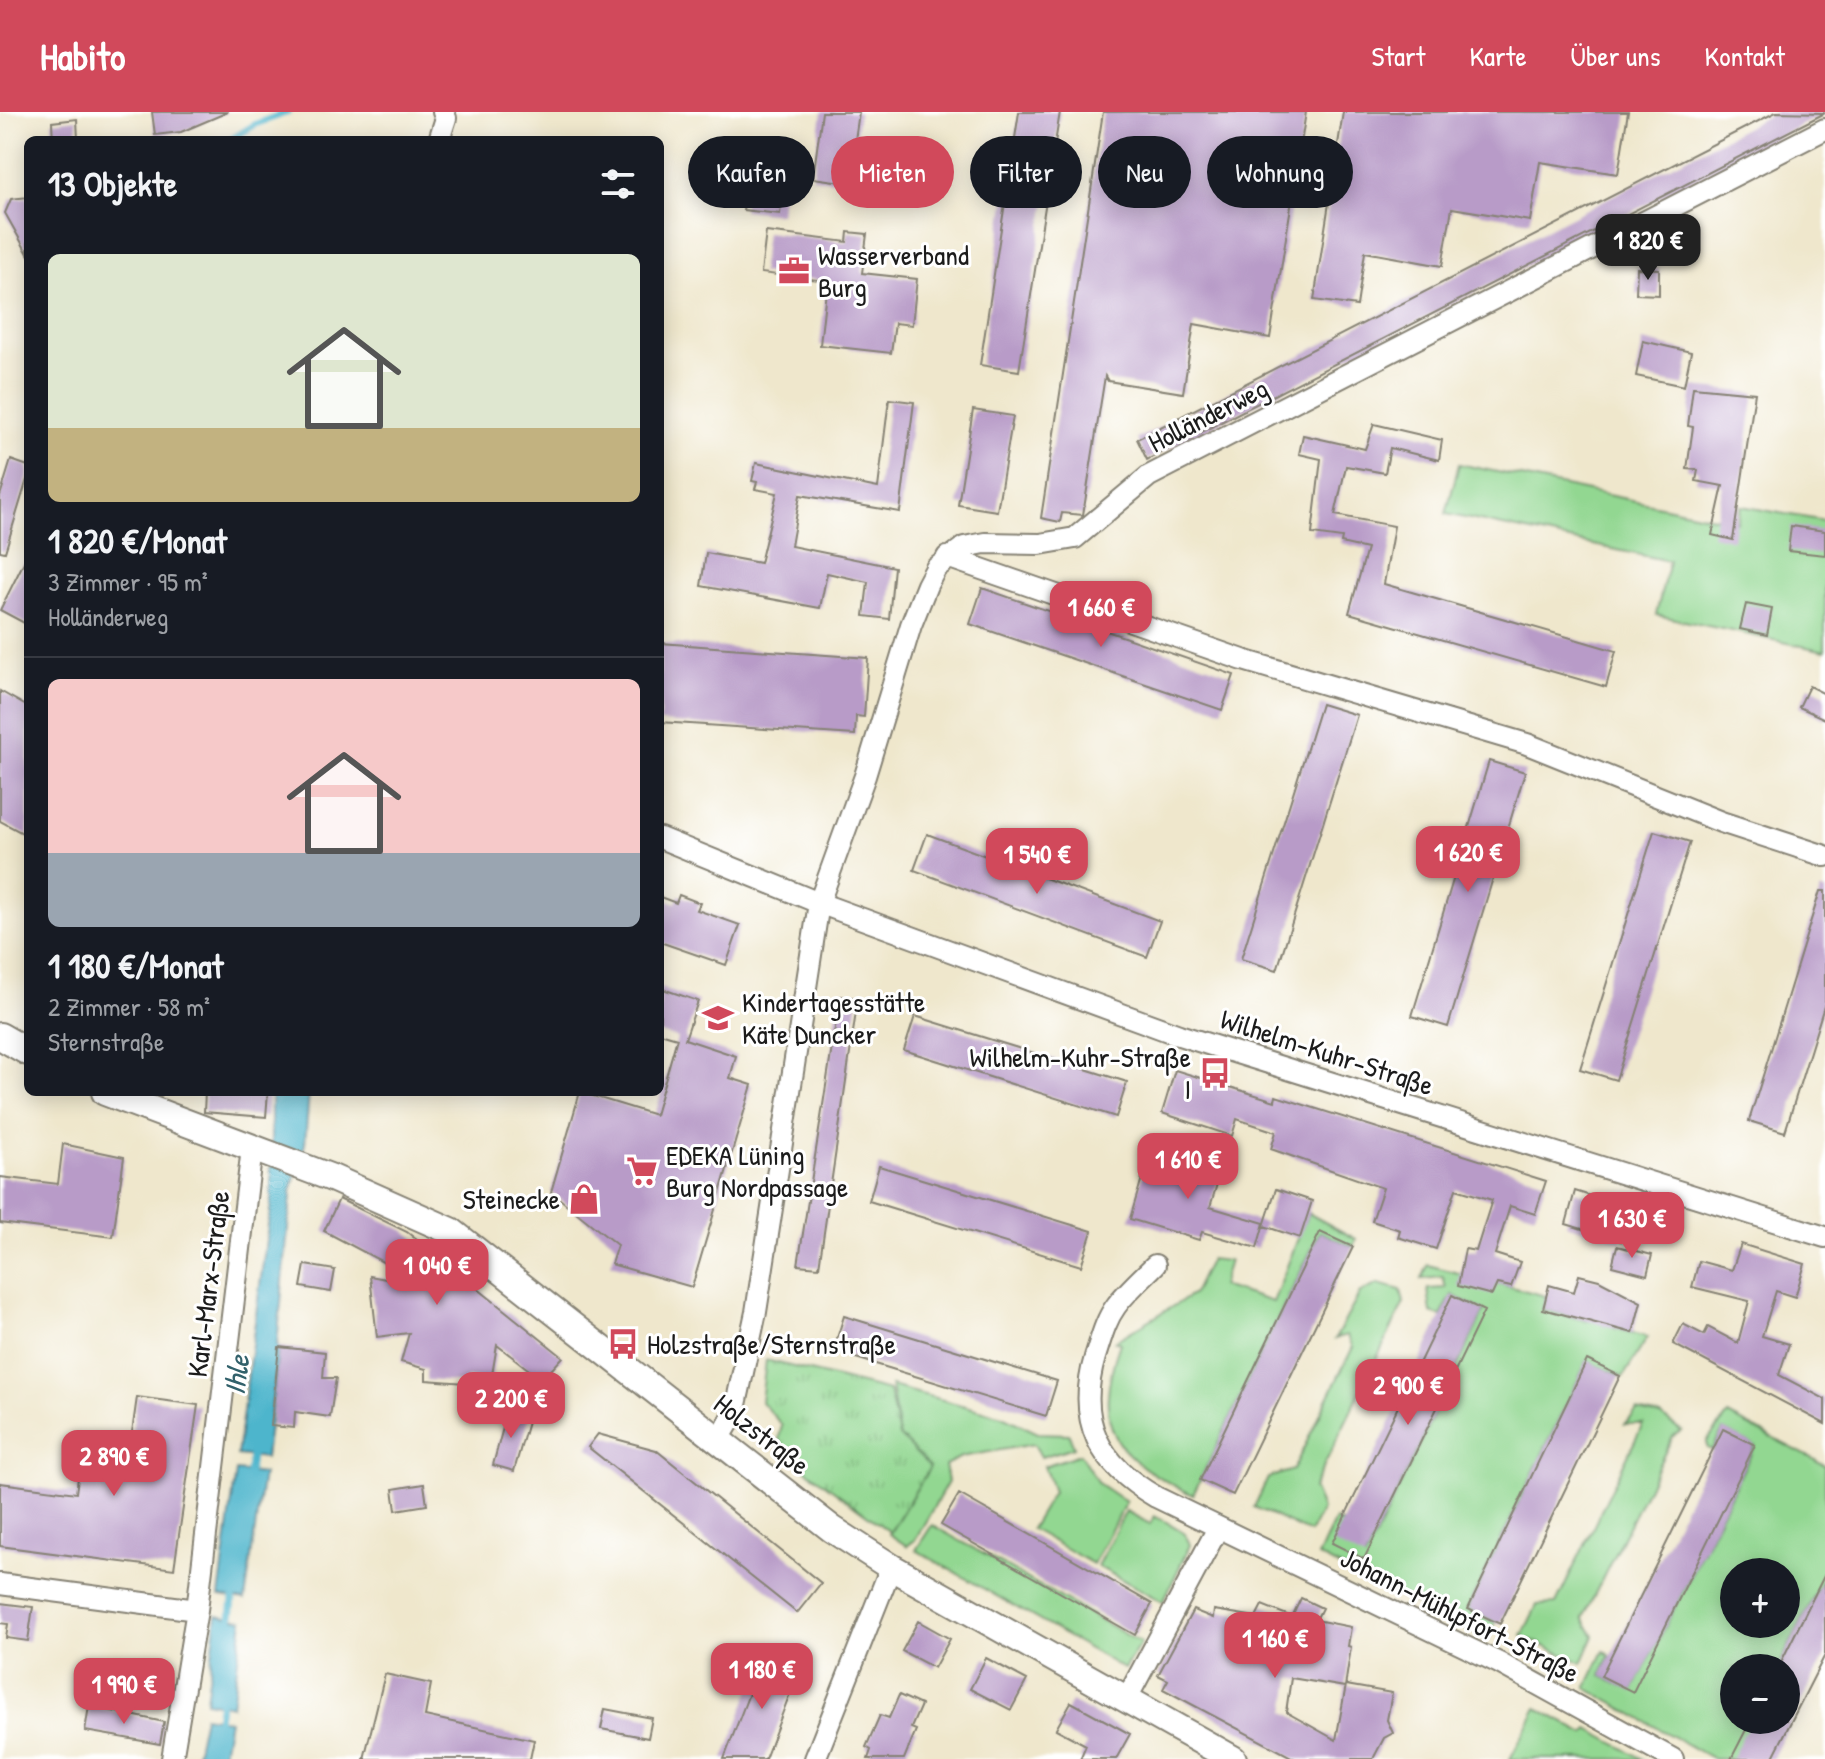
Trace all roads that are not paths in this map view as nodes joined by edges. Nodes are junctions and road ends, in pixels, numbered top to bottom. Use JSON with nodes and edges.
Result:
{"nodes":[{"id":1,"x":443,"y":112,"type":"edge"},
{"id":2,"x":1825,"y":129,"type":"edge"},
{"id":3,"x":440,"y":136,"type":"edge"},
{"id":4,"x":947,"y":557,"type":"junction"},
{"id":5,"x":664,"y":840,"type":"edge"},
{"id":6,"x":1825,"y":856,"type":"edge"},
{"id":7,"x":819,"y":903,"type":"junction"},
{"id":8,"x":0,"y":1036,"type":"edge"},
{"id":9,"x":24,"y":1050,"type":"edge"},
{"id":10,"x":115,"y":1096,"type":"edge"},
{"id":11,"x":257,"y":1150,"type":"junction"},
{"id":12,"x":1825,"y":1237,"type":"edge"},
{"id":13,"x":1155,"y":1265,"type":"dead end"},
{"id":14,"x":718,"y":1441,"type":"junction"},
{"id":15,"x":1218,"y":1528,"type":"junction"},
{"id":16,"x":891,"y":1567,"type":"junction"},
{"id":17,"x":0,"y":1584,"type":"edge"},
{"id":18,"x":197,"y":1610,"type":"junction"},
{"id":19,"x":1126,"y":1700,"type":"junction"},
{"id":20,"x":172,"y":1759,"type":"edge"},
{"id":21,"x":815,"y":1759,"type":"edge"},
{"id":22,"x":1233,"y":1759,"type":"edge"},
{"id":23,"x":1673,"y":1759,"type":"edge"}],
"edges":[{"from":1,"to":3,"type":"street"},
{"from":2,"to":4,"type":"street","name":"Holländerweg"},
{"from":4,"to":6,"type":"street"},
{"from":4,"to":7,"type":"street"},
{"from":5,"to":7,"type":"street","name":"Wilhelm-Kuhr-Straße"},
{"from":7,"to":12,"type":"street","name":"Wilhelm-Kuhr-Straße"},
{"from":7,"to":14,"type":"street"},
{"from":8,"to":9,"type":"street"},
{"from":10,"to":11,"type":"street","name":"Holzstraße"},
{"from":11,"to":14,"type":"street","name":"Holzstraße"},
{"from":11,"to":18,"type":"street","name":"Karl-Marx-Straße"},
{"from":13,"to":15,"type":"street","name":"Johann-Mühlpfort-Straße"},
{"from":14,"to":16,"type":"street","name":"Holzstraße"},
{"from":15,"to":19,"type":"street"},
{"from":15,"to":23,"type":"street","name":"Johann-Mühlpfort-Straße"},
{"from":16,"to":19,"type":"street","name":"Holzstraße"},
{"from":16,"to":21,"type":"street"},
{"from":17,"to":18,"type":"street"},
{"from":18,"to":20,"type":"street","name":"Karl-Marx-Straße"},
{"from":19,"to":22,"type":"street","name":"Holzstraße"}]}
